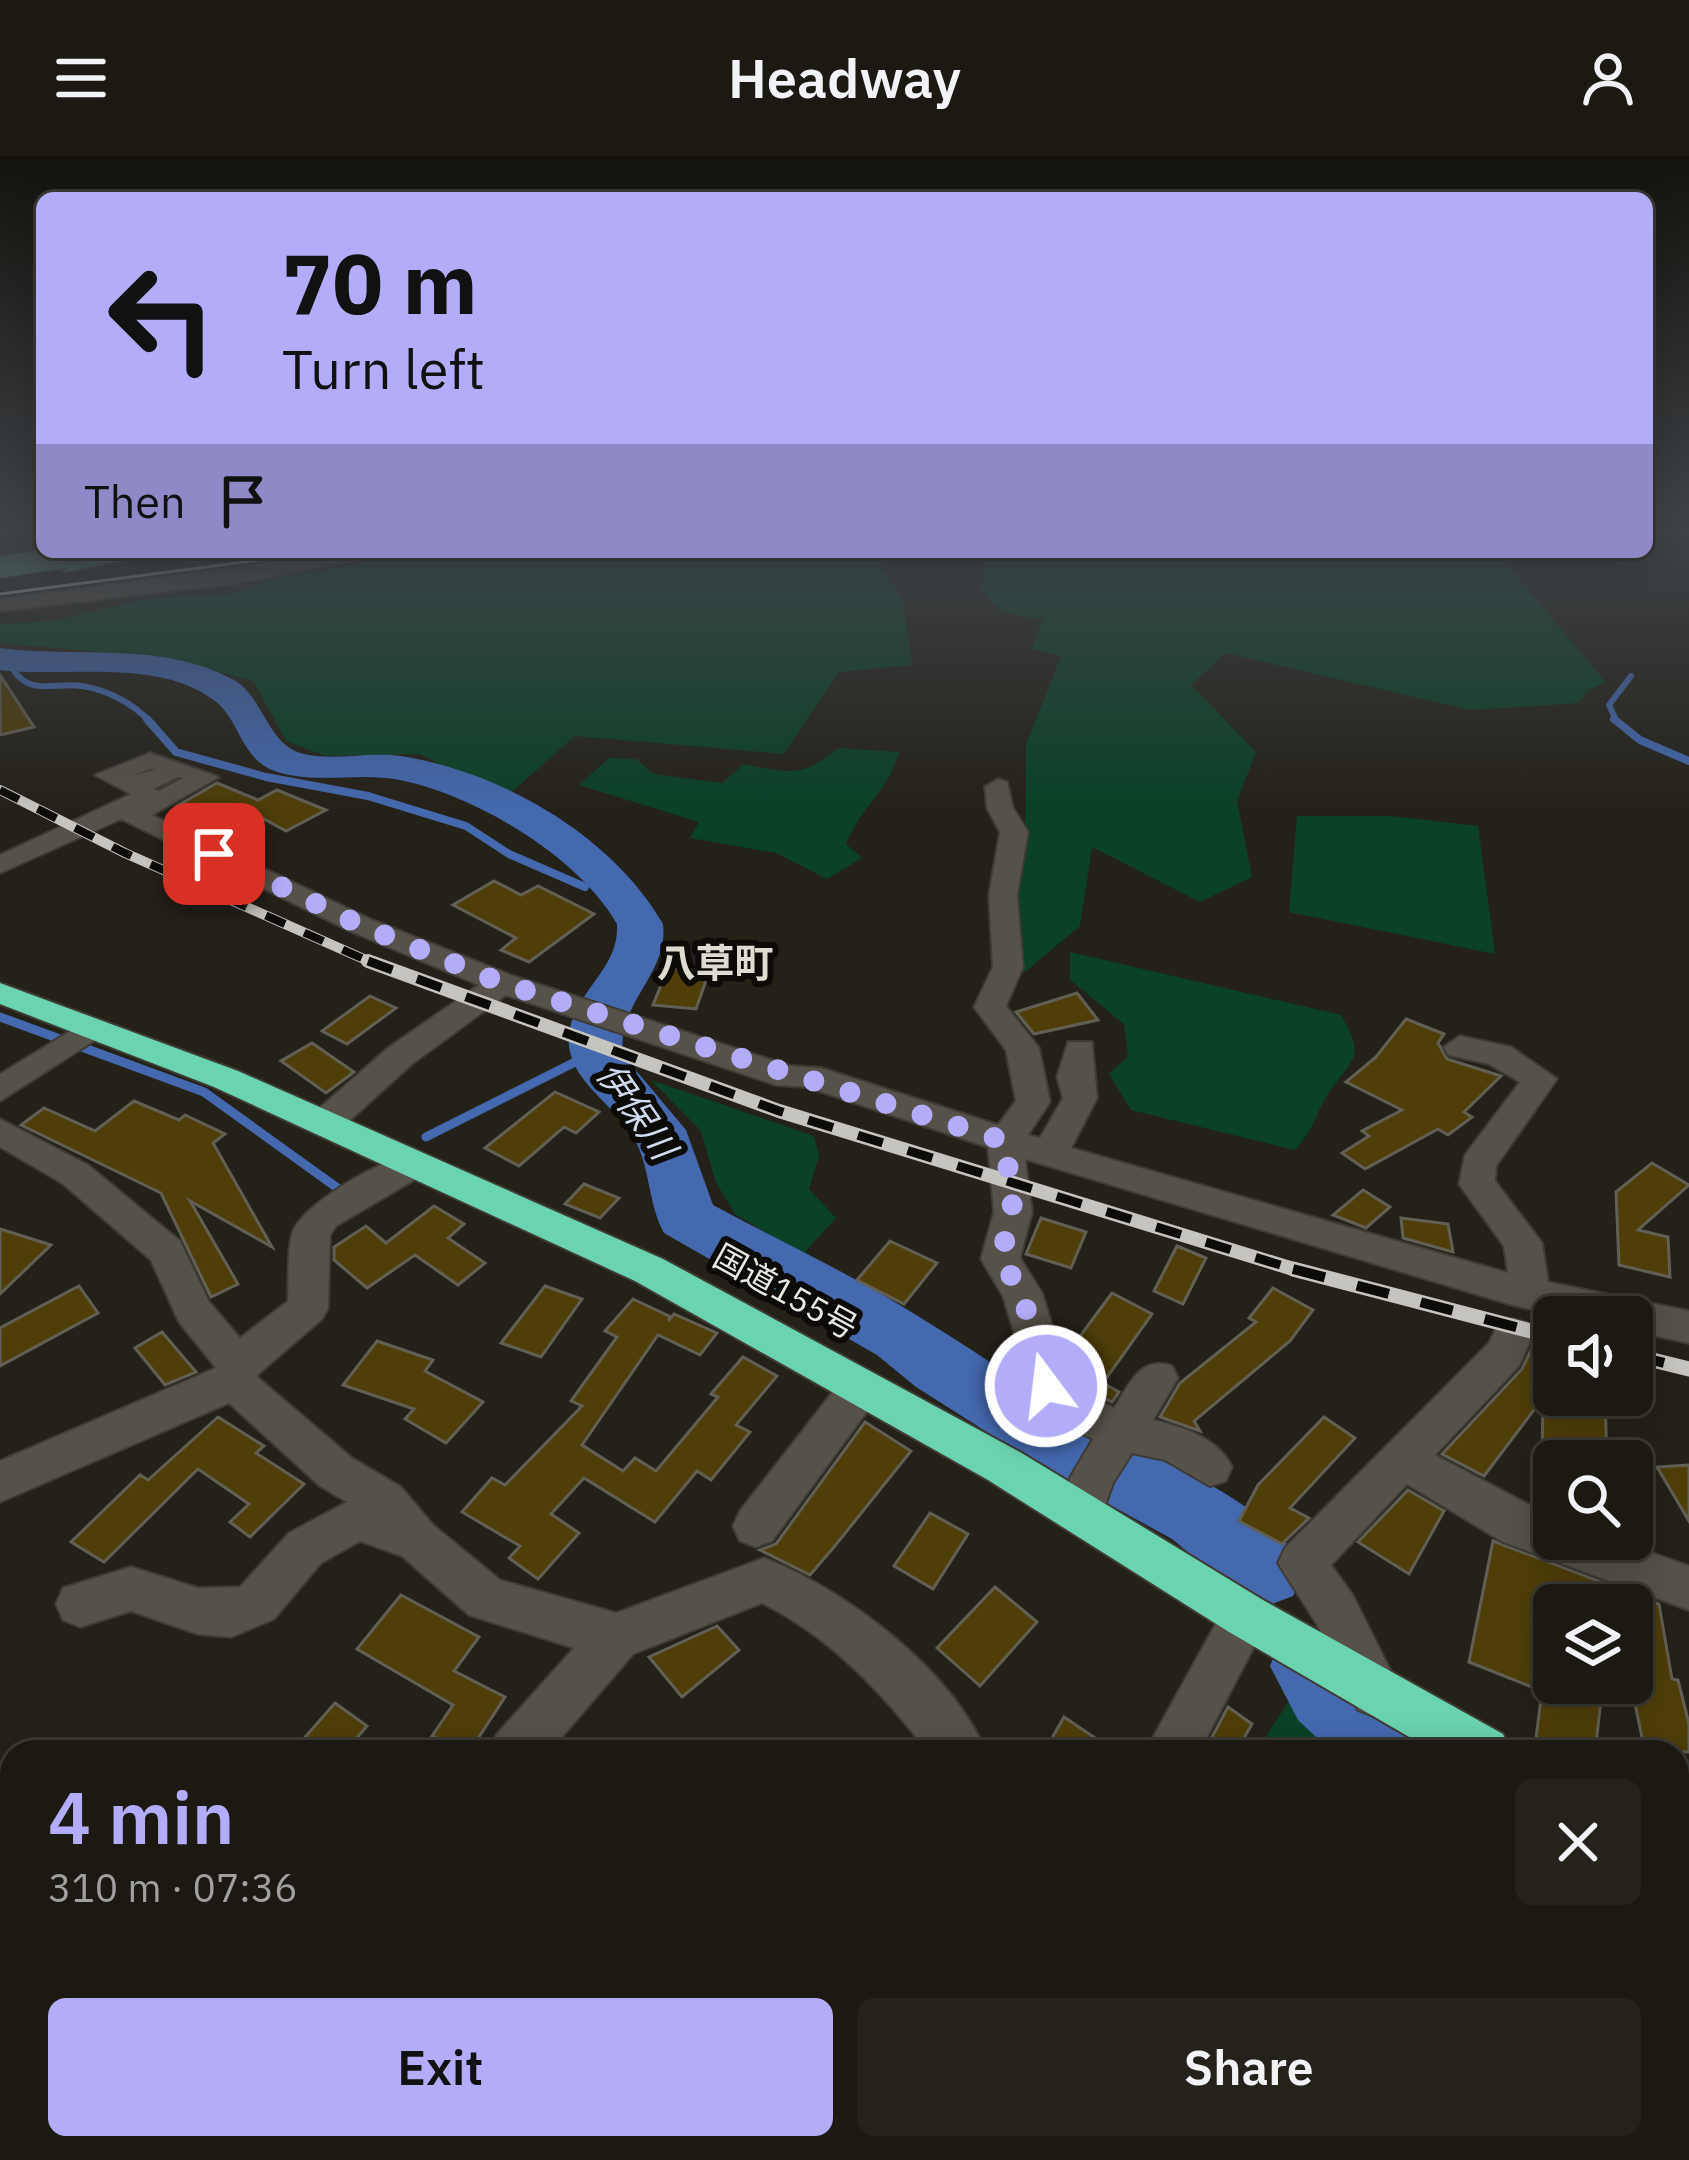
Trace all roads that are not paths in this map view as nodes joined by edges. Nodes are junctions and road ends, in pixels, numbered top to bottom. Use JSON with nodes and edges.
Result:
{"nodes":[{"id":1,"x":998,"y":787,"type":"dead end"},
{"id":2,"x":0,"y":832,"type":"edge"},
{"id":3,"x":0,"y":861,"type":"edge"},
{"id":4,"x":502,"y":983,"type":"junction"},
{"id":5,"x":0,"y":993,"type":"edge"},
{"id":6,"x":76,"y":1038,"type":"junction"},
{"id":7,"x":1460,"y":1047,"type":"dead end"},
{"id":8,"x":1080,"y":1050,"type":"dead end"},
{"id":9,"x":0,"y":1090,"type":"edge"},
{"id":10,"x":326,"y":1122,"type":"junction"},
{"id":11,"x":0,"y":1131,"type":"edge"},
{"id":12,"x":1005,"y":1141,"type":"junction"},
{"id":13,"x":1049,"y":1155,"type":"junction"},
{"id":14,"x":412,"y":1164,"type":"junction"},
{"id":15,"x":1530,"y":1291,"type":"junction"},
{"id":16,"x":1689,"y":1327,"type":"edge"},
{"id":17,"x":1514,"y":1335,"type":"dead end"},
{"id":18,"x":236,"y":1373,"type":"junction"},
{"id":19,"x":1157,"y":1378,"type":"dead end"},
{"id":20,"x":861,"y":1388,"type":"junction"},
{"id":21,"x":1402,"y":1458,"type":"junction"},
{"id":22,"x":1210,"y":1467,"type":"dead end"},
{"id":23,"x":1101,"y":1469,"type":"junction"},
{"id":24,"x":0,"y":1482,"type":"edge"},
{"id":25,"x":756,"y":1526,"type":"dead end"},
{"id":26,"x":417,"y":1540,"type":"junction"},
{"id":27,"x":1689,"y":1588,"type":"edge"},
{"id":28,"x":80,"y":1604,"type":"dead end"},
{"id":29,"x":1246,"y":1616,"type":"junction"},
{"id":30,"x":616,"y":1637,"type":"junction"},
{"id":31,"x":1376,"y":1692,"type":"junction"},
{"id":32,"x":526,"y":1740,"type":"edge"},
{"id":33,"x":950,"y":1740,"type":"edge"},
{"id":34,"x":1178,"y":1740,"type":"edge"},
{"id":35,"x":1463,"y":1740,"type":"edge"}],
"edges":[{"from":1,"to":12,"type":"street"},
{"from":2,"to":3,"type":"street"},
{"from":3,"to":4,"type":"street"},
{"from":4,"to":10,"type":"street"},
{"from":4,"to":12,"type":"street"},
{"from":5,"to":6,"type":"highway","name":"国道155号"},
{"from":6,"to":9,"type":"street"},
{"from":6,"to":10,"type":"highway","name":"国道155号"},
{"from":7,"to":15,"type":"street"},
{"from":8,"to":13,"type":"street"},
{"from":10,"to":14,"type":"highway","name":"国道155号"},
{"from":11,"to":18,"type":"street"},
{"from":12,"to":13,"type":"street"},
{"from":12,"to":23,"type":"street"},
{"from":13,"to":15,"type":"street"},
{"from":14,"to":18,"type":"street"},
{"from":14,"to":20,"type":"highway","name":"国道155号"},
{"from":15,"to":16,"type":"street"},
{"from":17,"to":21,"type":"street"},
{"from":18,"to":24,"type":"street"},
{"from":18,"to":26,"type":"street"},
{"from":19,"to":23,"type":"street"},
{"from":20,"to":23,"type":"highway","name":"国道155号"},
{"from":20,"to":25,"type":"street"},
{"from":21,"to":27,"type":"street"},
{"from":21,"to":31,"type":"street"},
{"from":22,"to":23,"type":"street"},
{"from":23,"to":29,"type":"highway","name":"国道155号"},
{"from":26,"to":28,"type":"street"},
{"from":26,"to":30,"type":"street"},
{"from":29,"to":31,"type":"highway","name":"国道155号"},
{"from":29,"to":34,"type":"street"},
{"from":30,"to":32,"type":"street"},
{"from":30,"to":33,"type":"street"},
{"from":31,"to":35,"type":"highway","name":"国道155号"}]}
